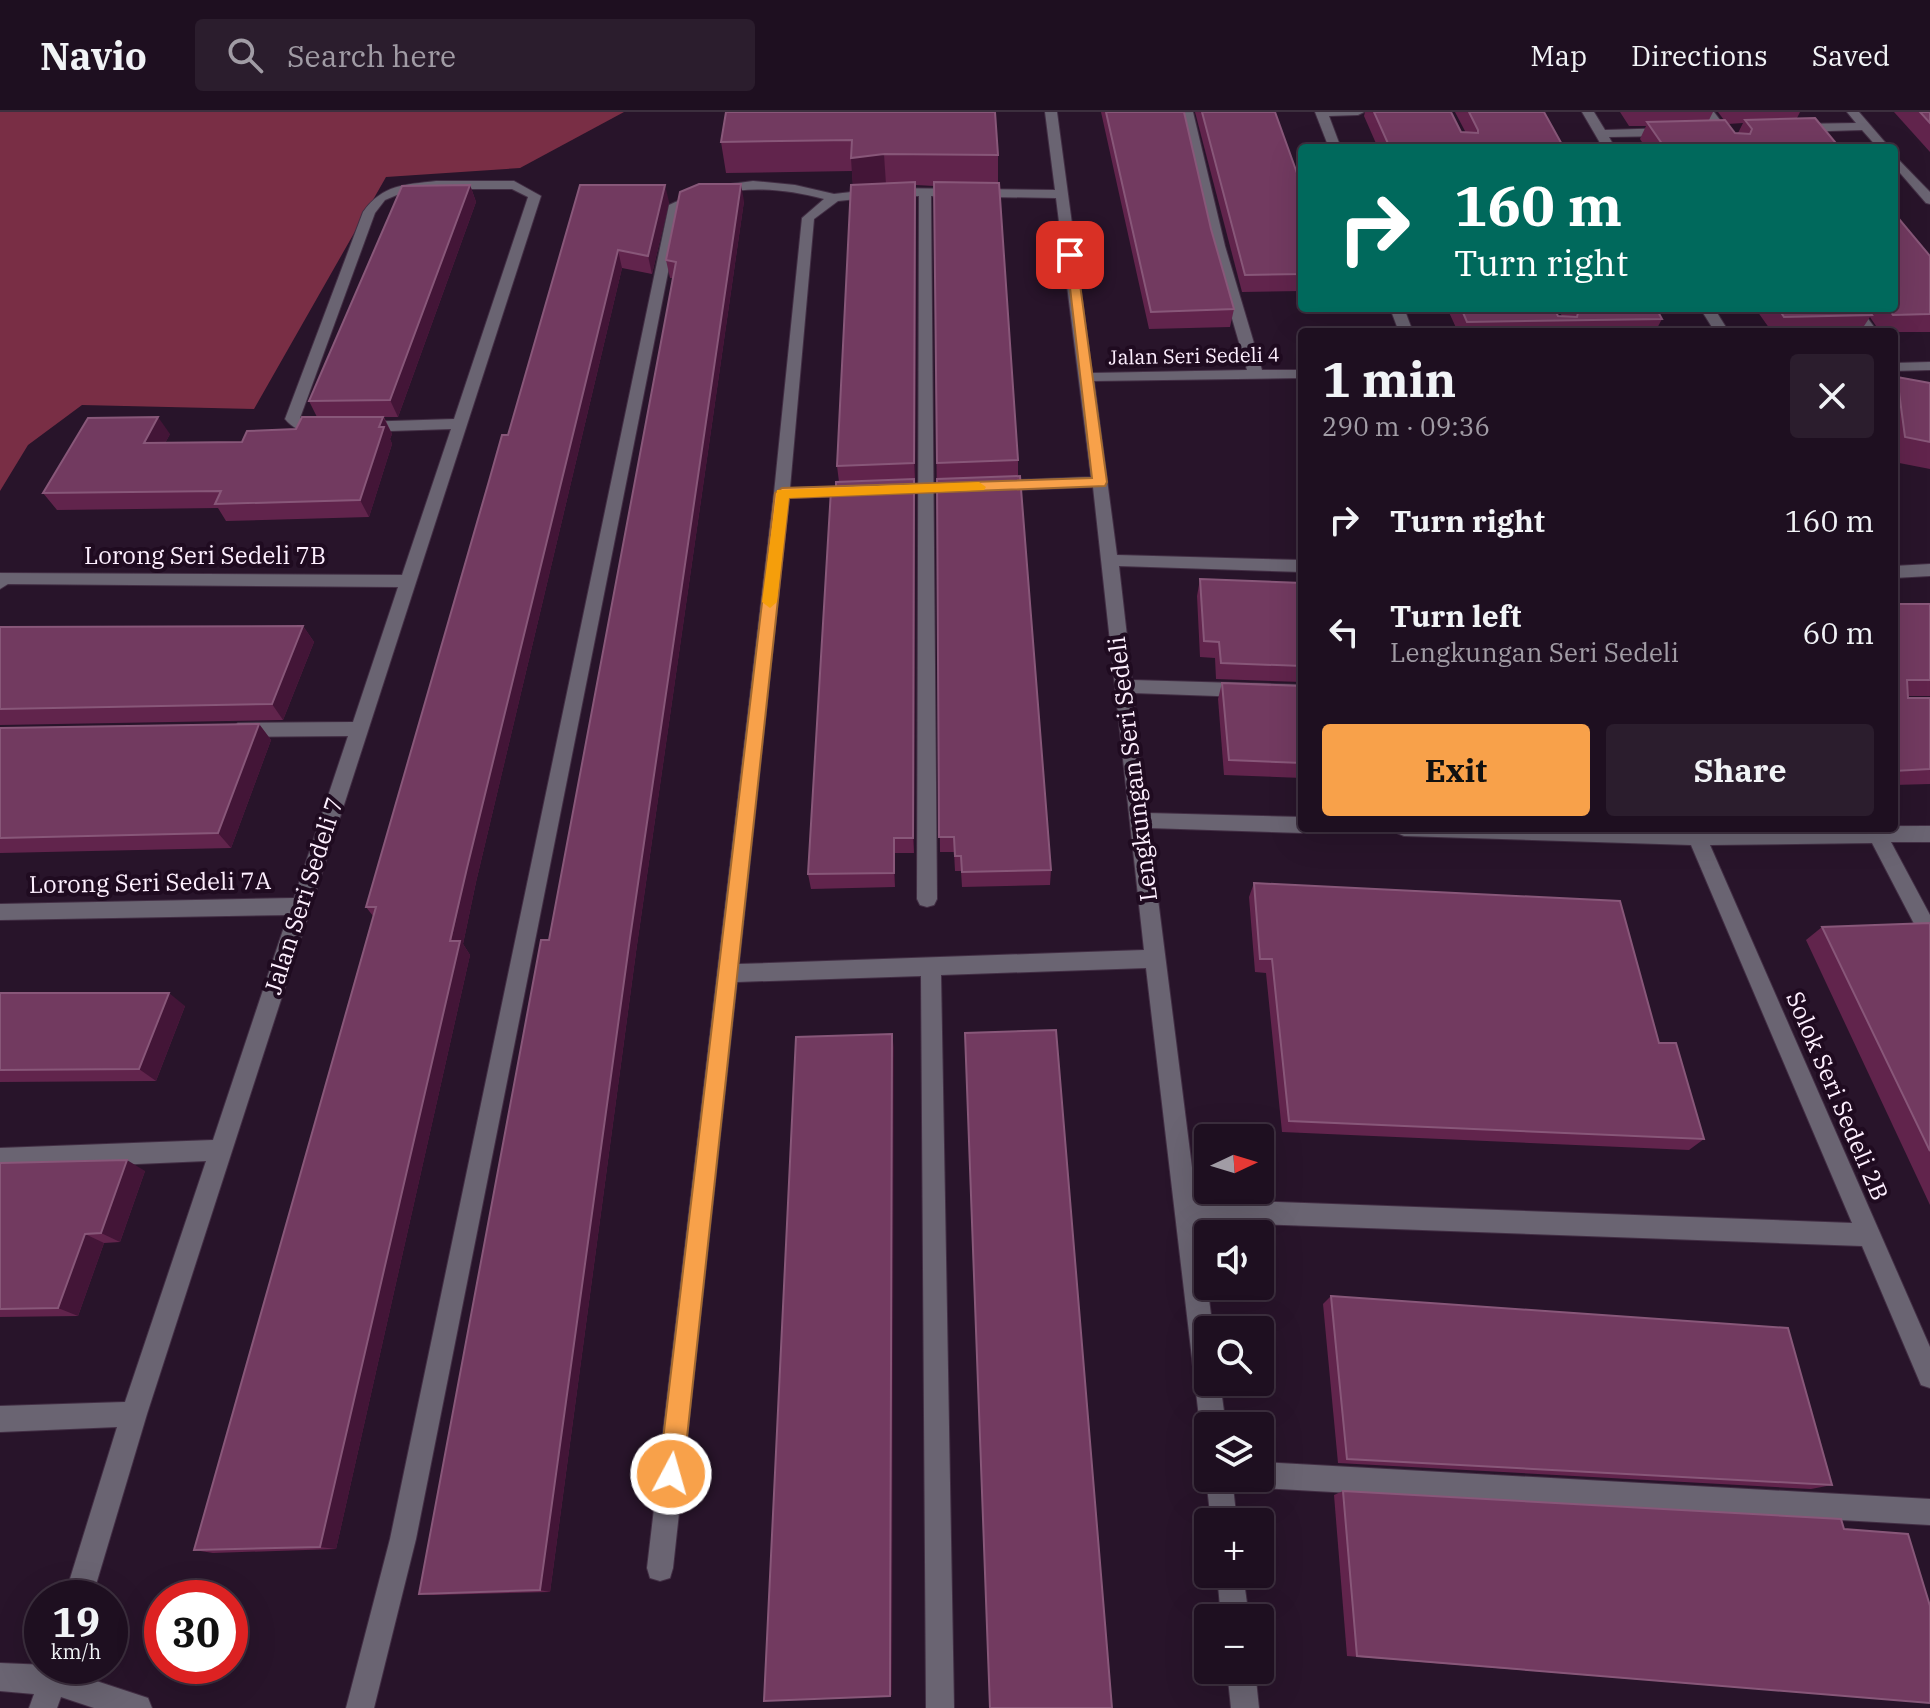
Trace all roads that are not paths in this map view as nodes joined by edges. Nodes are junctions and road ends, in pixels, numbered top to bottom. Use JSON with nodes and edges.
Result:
{"nodes":[{"id":1,"x":1051,"y":112,"type":"edge"},
{"id":2,"x":1187,"y":112,"type":"edge"},
{"id":3,"x":1322,"y":112,"type":"edge"},
{"id":4,"x":1358,"y":112,"type":"edge"},
{"id":5,"x":1588,"y":112,"type":"edge"},
{"id":6,"x":1708,"y":112,"type":"edge"},
{"id":7,"x":1853,"y":112,"type":"edge"},
{"id":8,"x":1865,"y":126,"type":"junction"},
{"id":9,"x":1785,"y":128,"type":"edge"},
{"id":10,"x":1706,"y":130,"type":"edge"},
{"id":11,"x":1721,"y":130,"type":"junction"},
{"id":12,"x":1737,"y":130,"type":"edge"},
{"id":13,"x":1676,"y":131,"type":"edge"},
{"id":14,"x":1601,"y":134,"type":"junction"},
{"id":15,"x":1334,"y":144,"type":"edge"},
{"id":16,"x":1607,"y":144,"type":"edge"},
{"id":17,"x":1732,"y":144,"type":"edge"},
{"id":18,"x":1881,"y":144,"type":"edge"},
{"id":19,"x":1898,"y":164,"type":"edge"},
{"id":20,"x":925,"y":192,"type":"junction"},
{"id":21,"x":1062,"y":194,"type":"junction"},
{"id":22,"x":834,"y":198,"type":"junction"},
{"id":23,"x":1930,"y":200,"type":"edge"},
{"id":24,"x":1898,"y":366,"type":"edge"},
{"id":25,"x":1930,"y":366,"type":"edge"},
{"id":26,"x":1298,"y":374,"type":"edge"},
{"id":27,"x":1256,"y":375,"type":"junction"},
{"id":28,"x":1087,"y":377,"type":"junction"},
{"id":29,"x":458,"y":424,"type":"junction"},
{"id":30,"x":1100,"y":482,"type":"junction"},
{"id":31,"x":974,"y":487,"type":"edge"},
{"id":32,"x":869,"y":491,"type":"edge"},
{"id":33,"x":782,"y":493,"type":"junction"},
{"id":34,"x":1110,"y":560,"type":"junction"},
{"id":35,"x":1298,"y":566,"type":"edge"},
{"id":36,"x":1930,"y":570,"type":"edge"},
{"id":37,"x":1898,"y":572,"type":"edge"},
{"id":38,"x":2,"y":581,"type":"edge"},
{"id":39,"x":407,"y":581,"type":"junction"},
{"id":40,"x":1124,"y":686,"type":"junction"},
{"id":41,"x":1298,"y":692,"type":"edge"},
{"id":42,"x":358,"y":729,"type":"junction"},
{"id":43,"x":218,"y":731,"type":"edge"},
{"id":44,"x":1138,"y":820,"type":"junction"},
{"id":45,"x":1298,"y":825,"type":"edge"},
{"id":46,"x":1534,"y":832,"type":"edge"},
{"id":47,"x":1746,"y":832,"type":"edge"},
{"id":48,"x":1877,"y":834,"type":"junction"},
{"id":49,"x":1930,"y":834,"type":"edge"},
{"id":50,"x":1697,"y":837,"type":"junction"},
{"id":51,"x":927,"y":899,"type":"dead end"},
{"id":52,"x":300,"y":906,"type":"junction"},
{"id":53,"x":0,"y":912,"type":"edge"},
{"id":54,"x":1930,"y":935,"type":"edge"},
{"id":55,"x":1156,"y":959,"type":"junction"},
{"id":56,"x":931,"y":966,"type":"junction"},
{"id":57,"x":726,"y":973,"type":"junction"},
{"id":58,"x":220,"y":1150,"type":"junction"},
{"id":59,"x":0,"y":1159,"type":"edge"},
{"id":60,"x":1187,"y":1210,"type":"junction"},
{"id":61,"x":1869,"y":1235,"type":"junction"},
{"id":62,"x":1930,"y":1376,"type":"edge"},
{"id":63,"x":1211,"y":1412,"type":"edge"},
{"id":64,"x":134,"y":1414,"type":"junction"},
{"id":65,"x":0,"y":1419,"type":"edge"},
{"id":66,"x":1274,"y":1476,"type":"edge"},
{"id":67,"x":1930,"y":1512,"type":"edge"},
{"id":68,"x":660,"y":1568,"type":"dead end"},
{"id":69,"x":83,"y":1580,"type":"edge"},
{"id":70,"x":0,"y":1677,"type":"edge"},
{"id":71,"x":1242,"y":1684,"type":"edge"},
{"id":72,"x":51,"y":1685,"type":"edge"},
{"id":73,"x":138,"y":1708,"type":"edge"},
{"id":74,"x":360,"y":1708,"type":"edge"},
{"id":75,"x":940,"y":1708,"type":"edge"},
{"id":76,"x":1245,"y":1708,"type":"edge"}],
"edges":[{"from":1,"to":21,"type":"street","name":"Lengkungan Seri Sedeli"},
{"from":2,"to":27,"type":"street"},
{"from":3,"to":4,"type":"street"},
{"from":3,"to":15,"type":"street"},
{"from":5,"to":14,"type":"street"},
{"from":6,"to":11,"type":"street"},
{"from":7,"to":8,"type":"street"},
{"from":8,"to":9,"type":"street"},
{"from":8,"to":18,"type":"street"},
{"from":10,"to":11,"type":"street"},
{"from":11,"to":12,"type":"street"},
{"from":11,"to":17,"type":"street"},
{"from":13,"to":14,"type":"street"},
{"from":14,"to":16,"type":"street"},
{"from":19,"to":23,"type":"street"},
{"from":20,"to":21,"type":"street"},
{"from":20,"to":22,"type":"street"},
{"from":20,"to":51,"type":"street"},
{"from":21,"to":28,"type":"street","name":"Lengkungan Seri Sedeli"},
{"from":22,"to":33,"type":"street"},
{"from":22,"to":74,"type":"street"},
{"from":24,"to":25,"type":"street"},
{"from":26,"to":27,"type":"street","name":"Jalan Seri Sedeli 4"},
{"from":27,"to":28,"type":"street","name":"Jalan Seri Sedeli 4"},
{"from":28,"to":30,"type":"street","name":"Lengkungan Seri Sedeli"},
{"from":29,"to":29,"type":"street","name":"Jalan Seri Sedeli 7"},
{"from":29,"to":39,"type":"street","name":"Jalan Seri Sedeli 7"},
{"from":30,"to":31,"type":"street"},
{"from":30,"to":34,"type":"street","name":"Lengkungan Seri Sedeli"},
{"from":32,"to":33,"type":"street"},
{"from":33,"to":57,"type":"street"},
{"from":34,"to":35,"type":"street"},
{"from":34,"to":40,"type":"street","name":"Lengkungan Seri Sedeli"},
{"from":36,"to":37,"type":"street"},
{"from":38,"to":39,"type":"street","name":"Lorong Seri Sedeli 7B"},
{"from":39,"to":42,"type":"street","name":"Jalan Seri Sedeli 7"},
{"from":40,"to":41,"type":"street"},
{"from":40,"to":44,"type":"street","name":"Lengkungan Seri Sedeli"},
{"from":42,"to":43,"type":"street"},
{"from":42,"to":52,"type":"street","name":"Jalan Seri Sedeli 7"},
{"from":44,"to":45,"type":"street"},
{"from":44,"to":55,"type":"street","name":"Lengkungan Seri Sedeli"},
{"from":46,"to":50,"type":"street"},
{"from":47,"to":48,"type":"street"},
{"from":47,"to":50,"type":"street"},
{"from":48,"to":49,"type":"street"},
{"from":48,"to":54,"type":"street"},
{"from":50,"to":61,"type":"street","name":"Solok Seri Sedeli 2B"},
{"from":52,"to":53,"type":"street","name":"Lorong Seri Sedeli 7A"},
{"from":52,"to":58,"type":"street","name":"Jalan Seri Sedeli 7"},
{"from":55,"to":56,"type":"street"},
{"from":55,"to":60,"type":"street","name":"Lengkungan Seri Sedeli"},
{"from":56,"to":57,"type":"street"},
{"from":56,"to":75,"type":"street"},
{"from":57,"to":68,"type":"street"},
{"from":58,"to":59,"type":"street"},
{"from":58,"to":64,"type":"street","name":"Jalan Seri Sedeli 7"},
{"from":60,"to":61,"type":"street"},
{"from":60,"to":63,"type":"street","name":"Lengkungan Seri Sedeli"},
{"from":61,"to":62,"type":"street","name":"Solok Seri Sedeli 2B"},
{"from":64,"to":65,"type":"street"},
{"from":64,"to":69,"type":"street","name":"Jalan Seri Sedeli 7"},
{"from":66,"to":67,"type":"street"},
{"from":70,"to":72,"type":"street"},
{"from":71,"to":76,"type":"street"},
{"from":72,"to":73,"type":"street"}]}
